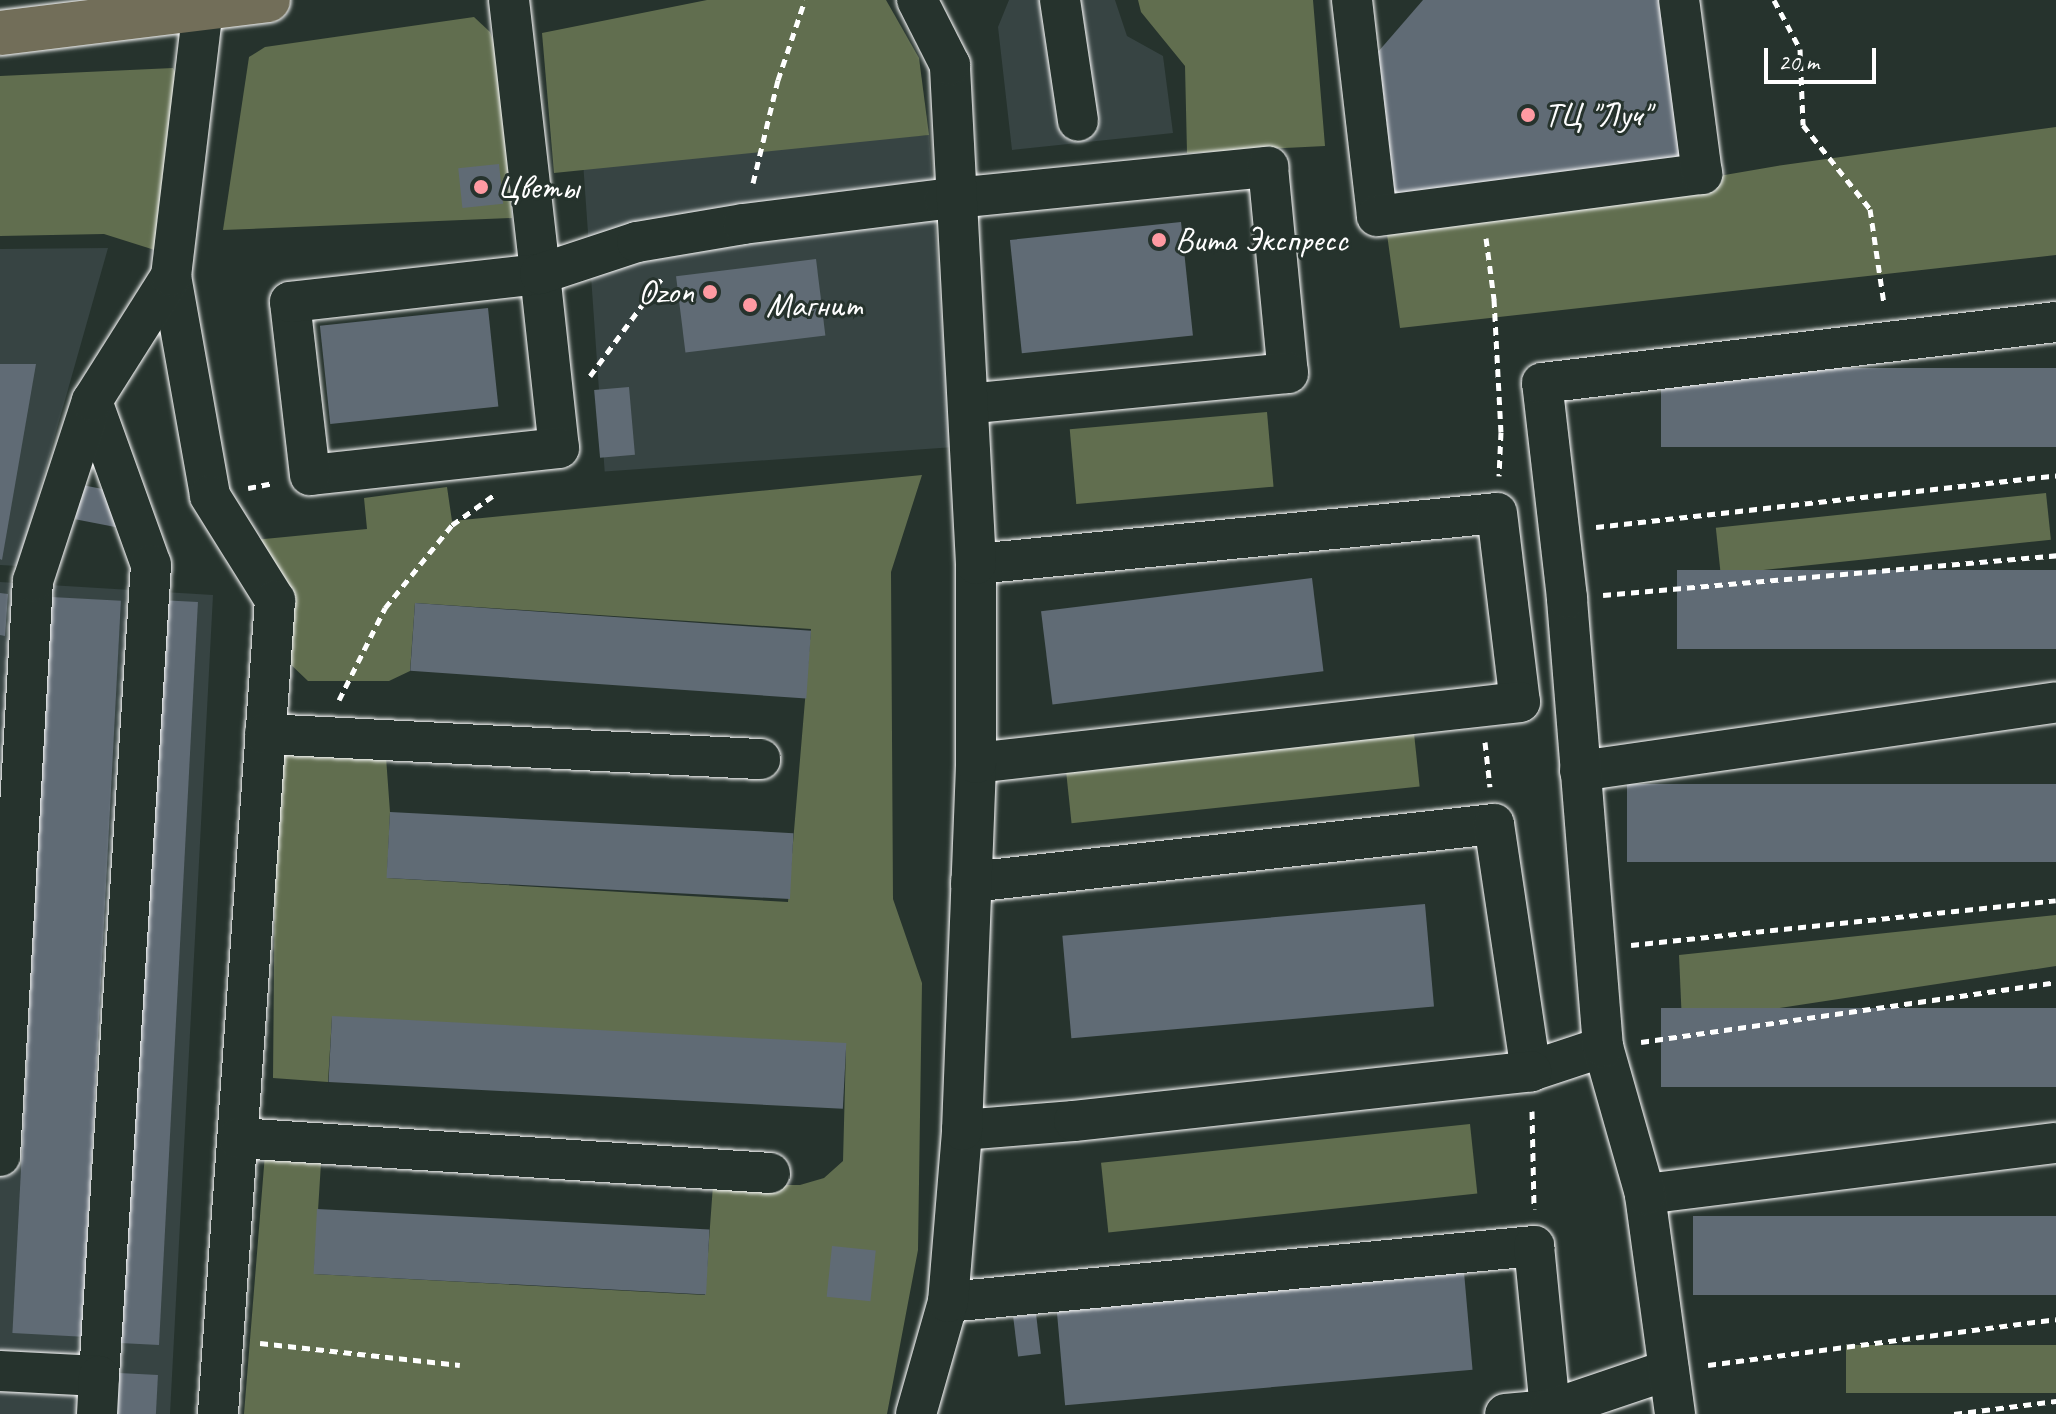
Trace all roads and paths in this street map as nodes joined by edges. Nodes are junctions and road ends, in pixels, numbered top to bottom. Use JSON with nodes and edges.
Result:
{"nodes":[{"id":1,"x":268,"y":0,"type":"edge"},
{"id":2,"x":509,"y":0,"type":"edge"},
{"id":3,"x":805,"y":0,"type":"edge"},
{"id":4,"x":917,"y":0,"type":"edge"},
{"id":5,"x":1060,"y":0,"type":"edge"},
{"id":6,"x":1352,"y":0,"type":"edge"},
{"id":7,"x":1679,"y":0,"type":"edge"},
{"id":8,"x":1774,"y":0,"type":"edge"},
{"id":9,"x":203,"y":7,"type":"junction"},
{"id":10,"x":0,"y":33,"type":"edge"},
{"id":11,"x":1078,"y":121,"type":"dead end"},
{"id":12,"x":957,"y":198,"type":"junction"},
{"id":13,"x":1481,"y":202,"type":"junction"},
{"id":14,"x":743,"y":224,"type":"junction"},
{"id":15,"x":540,"y":274,"type":"junction"},
{"id":16,"x":171,"y":276,"type":"junction"},
{"id":17,"x":2056,"y":322,"type":"edge"},
{"id":18,"x":1888,"y":342,"type":"junction"},
{"id":19,"x":92,"y":401,"type":"junction"},
{"id":20,"x":968,"y":404,"type":"junction"},
{"id":21,"x":310,"y":475,"type":"junction"},
{"id":22,"x":2056,"y":475,"type":"edge"},
{"id":23,"x":210,"y":496,"type":"junction"},
{"id":24,"x":1497,"y":513,"type":"junction"},
{"id":25,"x":1558,"y":532,"type":"junction"},
{"id":26,"x":2056,"y":555,"type":"edge"},
{"id":27,"x":976,"y":564,"type":"junction"},
{"id":28,"x":1567,"y":598,"type":"junction"},
{"id":29,"x":14,"y":661,"type":"edge"},
{"id":30,"x":2056,"y":702,"type":"edge"},
{"id":31,"x":1481,"y":706,"type":"junction"},
{"id":32,"x":265,"y":734,"type":"junction"},
{"id":33,"x":760,"y":759,"type":"dead end"},
{"id":34,"x":976,"y":763,"type":"junction"},
{"id":35,"x":1580,"y":771,"type":"junction"},
{"id":36,"x":1494,"y":824,"type":"junction"},
{"id":37,"x":971,"y":882,"type":"junction"},
{"id":38,"x":2056,"y":900,"type":"edge"},
{"id":39,"x":1596,"y":949,"type":"junction"},
{"id":40,"x":2056,"y":982,"type":"edge"},
{"id":41,"x":1603,"y":1047,"type":"junction"},
{"id":42,"x":1531,"y":1071,"type":"junction"},
{"id":43,"x":962,"y":1130,"type":"junction"},
{"id":44,"x":238,"y":1138,"type":"junction"},
{"id":45,"x":2056,"y":1143,"type":"edge"},
{"id":46,"x":0,"y":1156,"type":"edge"},
{"id":47,"x":770,"y":1173,"type":"dead end"},
{"id":48,"x":1645,"y":1194,"type":"junction"},
{"id":49,"x":1534,"y":1246,"type":"junction"},
{"id":50,"x":948,"y":1302,"type":"junction"},
{"id":51,"x":2056,"y":1319,"type":"edge"},
{"id":52,"x":224,"y":1339,"type":"junction"},
{"id":53,"x":460,"y":1365,"type":"dead end"},
{"id":54,"x":1668,"y":1370,"type":"junction"},
{"id":55,"x":0,"y":1371,"type":"edge"},
{"id":56,"x":98,"y":1395,"type":"edge"},
{"id":57,"x":2056,"y":1401,"type":"edge"},
{"id":58,"x":1550,"y":1410,"type":"junction"},
{"id":59,"x":218,"y":1414,"type":"edge"},
{"id":60,"x":916,"y":1414,"type":"edge"},
{"id":61,"x":1505,"y":1414,"type":"edge"},
{"id":62,"x":1675,"y":1414,"type":"edge"},
{"id":63,"x":1954,"y":1414,"type":"edge"}],
"edges":[{"from":1,"to":9,"type":"main road"},
{"from":2,"to":15,"type":"lane"},
{"from":3,"to":14,"type":"path"},
{"from":4,"to":12,"type":"lane"},
{"from":5,"to":11,"type":"lane"},
{"from":6,"to":13,"type":"lane"},
{"from":7,"to":13,"type":"lane"},
{"from":8,"to":18,"type":"path"},
{"from":9,"to":10,"type":"main road"},
{"from":9,"to":16,"type":"lane"},
{"from":12,"to":14,"type":"lane"},
{"from":12,"to":20,"type":"lane"},
{"from":12,"to":20,"type":"lane"},
{"from":13,"to":24,"type":"path"},
{"from":14,"to":15,"type":"lane"},
{"from":15,"to":21,"type":"lane"},
{"from":15,"to":21,"type":"lane"},
{"from":16,"to":19,"type":"lane"},
{"from":16,"to":23,"type":"lane"},
{"from":17,"to":18,"type":"lane"},
{"from":18,"to":25,"type":"lane"},
{"from":19,"to":29,"type":"lane"},
{"from":19,"to":56,"type":"lane"},
{"from":20,"to":27,"type":"lane"},
{"from":21,"to":23,"type":"path"},
{"from":22,"to":25,"type":"path"},
{"from":23,"to":32,"type":"lane"},
{"from":24,"to":27,"type":"lane"},
{"from":24,"to":31,"type":"lane"},
{"from":25,"to":28,"type":"lane"},
{"from":26,"to":28,"type":"path"},
{"from":27,"to":34,"type":"lane"},
{"from":28,"to":35,"type":"lane"},
{"from":29,"to":46,"type":"lane"},
{"from":30,"to":35,"type":"lane"},
{"from":31,"to":34,"type":"lane"},
{"from":31,"to":36,"type":"path"},
{"from":32,"to":33,"type":"lane"},
{"from":32,"to":44,"type":"lane"},
{"from":34,"to":37,"type":"lane"},
{"from":35,"to":39,"type":"lane"},
{"from":36,"to":37,"type":"lane"},
{"from":36,"to":42,"type":"lane"},
{"from":37,"to":43,"type":"lane"},
{"from":38,"to":39,"type":"path"},
{"from":39,"to":41,"type":"lane"},
{"from":40,"to":41,"type":"path"},
{"from":41,"to":42,"type":"lane"},
{"from":41,"to":48,"type":"lane"},
{"from":42,"to":43,"type":"lane"},
{"from":42,"to":49,"type":"path"},
{"from":43,"to":50,"type":"lane"},
{"from":44,"to":47,"type":"lane"},
{"from":44,"to":52,"type":"lane"},
{"from":45,"to":48,"type":"lane"},
{"from":48,"to":54,"type":"lane"},
{"from":49,"to":50,"type":"lane"},
{"from":49,"to":58,"type":"lane"},
{"from":50,"to":60,"type":"lane"},
{"from":51,"to":54,"type":"path"},
{"from":52,"to":53,"type":"path"},
{"from":52,"to":59,"type":"lane"},
{"from":54,"to":58,"type":"lane"},
{"from":54,"to":62,"type":"lane"},
{"from":55,"to":56,"type":"lane"},
{"from":57,"to":63,"type":"path"},
{"from":58,"to":61,"type":"lane"}]}
